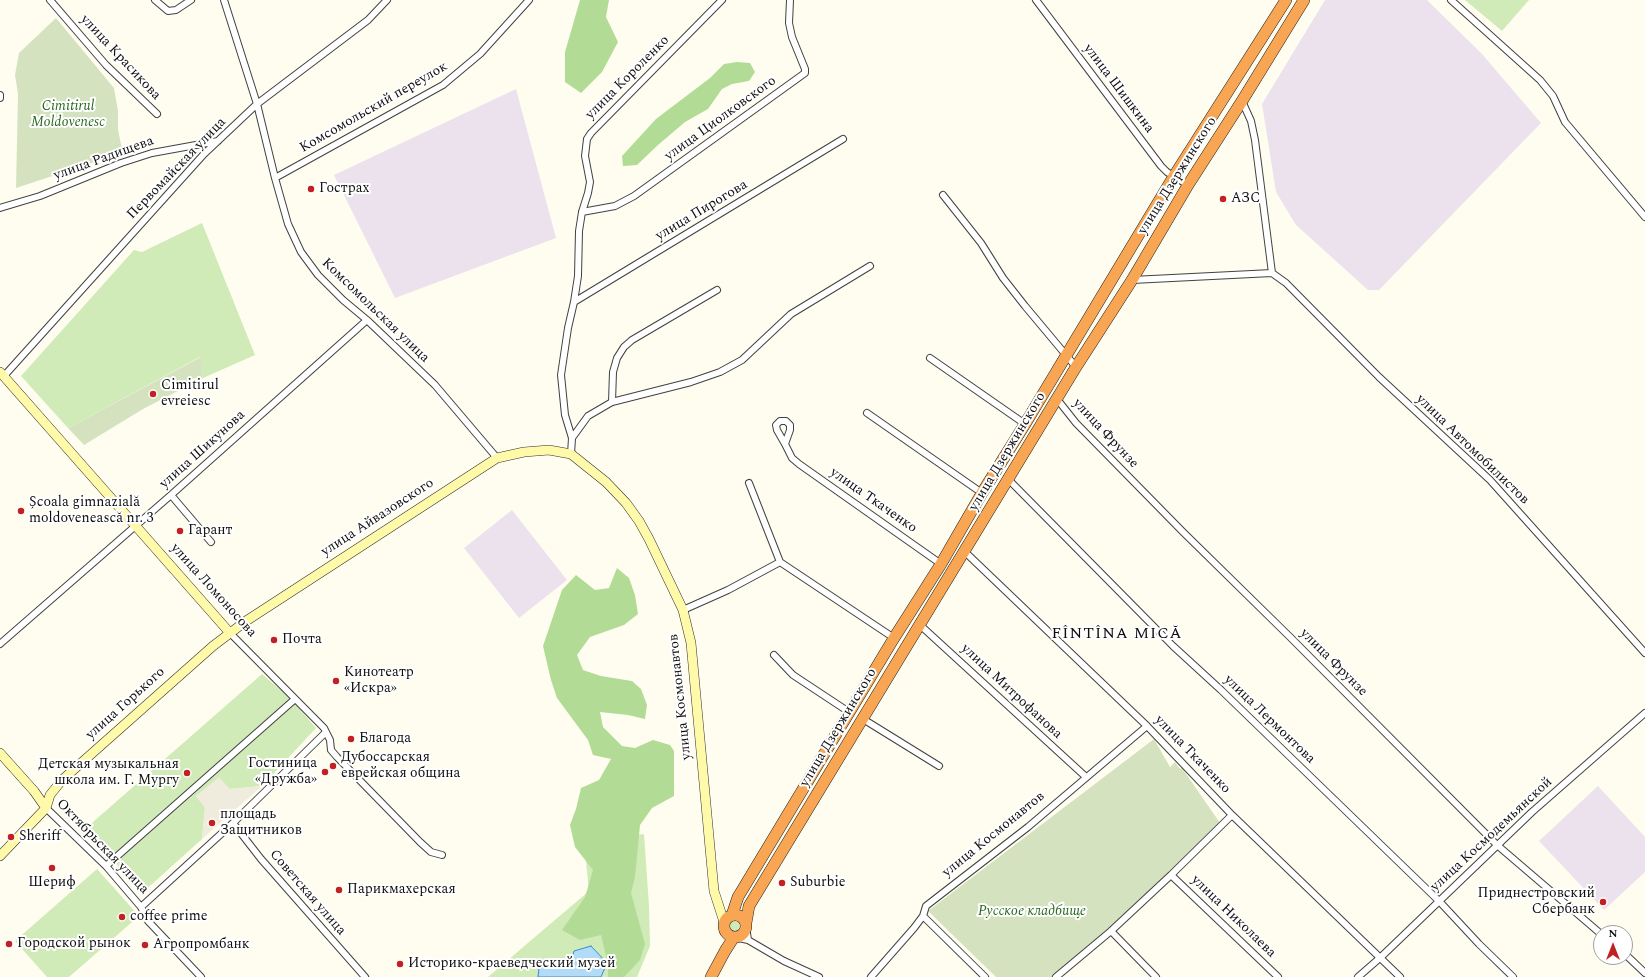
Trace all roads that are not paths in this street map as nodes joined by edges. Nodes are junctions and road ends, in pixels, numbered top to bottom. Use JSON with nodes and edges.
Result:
{"nodes":[{"id":1,"x":50,"y":0,"type":"edge"},
{"id":2,"x":155,"y":0,"type":"edge"},
{"id":3,"x":191,"y":0,"type":"edge"},
{"id":4,"x":224,"y":0,"type":"edge"},
{"id":5,"x":387,"y":0,"type":"edge"},
{"id":6,"x":529,"y":0,"type":"edge"},
{"id":7,"x":722,"y":0,"type":"edge"},
{"id":8,"x":790,"y":0,"type":"edge"},
{"id":9,"x":1036,"y":0,"type":"edge"},
{"id":10,"x":1286,"y":0,"type":"edge"},
{"id":11,"x":1304,"y":0,"type":"edge"},
{"id":12,"x":1451,"y":0,"type":"edge"},
{"id":13,"x":1242,"y":102,"type":"junction"},
{"id":14,"x":258,"y":104,"type":"junction"},
{"id":15,"x":157,"y":114,"type":"dead end"},
{"id":16,"x":843,"y":139,"type":"dead end"},
{"id":17,"x":219,"y":141,"type":"junction"},
{"id":18,"x":1174,"y":176,"type":"junction"},
{"id":19,"x":275,"y":178,"type":"junction"},
{"id":20,"x":1188,"y":185,"type":"junction"},
{"id":21,"x":943,"y":195,"type":"dead end"},
{"id":22,"x":0,"y":208,"type":"edge"},
{"id":23,"x":582,"y":212,"type":"junction"},
{"id":24,"x":1645,"y":217,"type":"edge"},
{"id":25,"x":870,"y":266,"type":"dead end"},
{"id":26,"x":1272,"y":273,"type":"junction"},
{"id":27,"x":1132,"y":280,"type":"junction"},
{"id":28,"x":717,"y":290,"type":"dead end"},
{"id":29,"x":574,"y":302,"type":"junction"},
{"id":30,"x":367,"y":320,"type":"junction"},
{"id":31,"x":1066,"y":355,"type":"junction"},
{"id":32,"x":930,"y":358,"type":"dead end"},
{"id":33,"x":1076,"y":368,"type":"junction"},
{"id":34,"x":2,"y":374,"type":"edge"},
{"id":35,"x":1057,"y":399,"type":"junction"},
{"id":36,"x":612,"y":402,"type":"junction"},
{"id":37,"x":867,"y":413,"type":"dead end"},
{"id":38,"x":1025,"y":424,"type":"junction"},
{"id":39,"x":572,"y":438,"type":"junction"},
{"id":40,"x":785,"y":444,"type":"dead end"},
{"id":41,"x":549,"y":450,"type":"joint"},
{"id":42,"x":571,"y":454,"type":"junction"},
{"id":43,"x":497,"y":458,"type":"junction"},
{"id":44,"x":1009,"y":480,"type":"junction"},
{"id":45,"x":749,"y":483,"type":"dead end"},
{"id":46,"x":982,"y":492,"type":"junction"},
{"id":47,"x":171,"y":495,"type":"junction"},
{"id":48,"x":135,"y":525,"type":"junction"},
{"id":49,"x":211,"y":542,"type":"dead end"},
{"id":50,"x":964,"y":551,"type":"junction"},
{"id":51,"x":780,"y":562,"type":"junction"},
{"id":52,"x":941,"y":564,"type":"junction"},
{"id":53,"x":683,"y":610,"type":"junction"},
{"id":54,"x":920,"y":625,"type":"junction"},
{"id":55,"x":230,"y":633,"type":"junction"},
{"id":56,"x":894,"y":638,"type":"junction"},
{"id":57,"x":0,"y":644,"type":"edge"},
{"id":58,"x":1645,"y":653,"type":"edge"},
{"id":59,"x":774,"y":655,"type":"dead end"},
{"id":60,"x":295,"y":699,"type":"junction"},
{"id":61,"x":849,"y":712,"type":"junction"},
{"id":62,"x":1645,"y":713,"type":"edge"},
{"id":63,"x":863,"y":719,"type":"junction"},
{"id":64,"x":1147,"y":726,"type":"junction"},
{"id":65,"x":326,"y":732,"type":"junction"},
{"id":66,"x":0,"y":753,"type":"edge"},
{"id":67,"x":939,"y":766,"type":"dead end"},
{"id":68,"x":1086,"y":777,"type":"junction"},
{"id":69,"x":46,"y":808,"type":"junction"},
{"id":70,"x":1232,"y":814,"type":"junction"},
{"id":71,"x":233,"y":823,"type":"junction"},
{"id":72,"x":1498,"y":845,"type":"junction"},
{"id":73,"x":442,"y":855,"type":"dead end"},
{"id":74,"x":0,"y":856,"type":"edge"},
{"id":75,"x":106,"y":866,"type":"junction"},
{"id":76,"x":1171,"y":875,"type":"junction"},
{"id":77,"x":1439,"y":901,"type":"junction"},
{"id":78,"x":141,"y":907,"type":"junction"},
{"id":79,"x":923,"y":916,"type":"junction"},
{"id":80,"x":728,"y":918,"type":"junction"},
{"id":81,"x":746,"y":925,"type":"junction"},
{"id":82,"x":1593,"y":927,"type":"edge"},
{"id":83,"x":1111,"y":931,"type":"junction"},
{"id":84,"x":731,"y":935,"type":"junction"},
{"id":85,"x":748,"y":940,"type":"junction"},
{"id":86,"x":1381,"y":958,"type":"junction"},
{"id":87,"x":1633,"y":962,"type":"edge"},
{"id":88,"x":1645,"y":973,"type":"edge"},
{"id":89,"x":201,"y":977,"type":"edge"},
{"id":90,"x":365,"y":977,"type":"edge"},
{"id":91,"x":711,"y":977,"type":"edge"},
{"id":92,"x":819,"y":977,"type":"edge"},
{"id":93,"x":871,"y":977,"type":"edge"},
{"id":94,"x":984,"y":977,"type":"edge"},
{"id":95,"x":1056,"y":977,"type":"edge"},
{"id":96,"x":1156,"y":977,"type":"edge"},
{"id":97,"x":1278,"y":977,"type":"edge"},
{"id":98,"x":1358,"y":977,"type":"edge"},
{"id":99,"x":1400,"y":977,"type":"edge"},
{"id":100,"x":1513,"y":977,"type":"edge"}],
"edges":[{"from":1,"to":15,"type":"street","name":"улица Красикова"},
{"from":2,"to":3,"type":"street"},
{"from":4,"to":14,"type":"street","name":"Комсомольская улица"},
{"from":5,"to":14,"type":"street","name":"Первомайская улица"},
{"from":6,"to":19,"type":"street","name":"Комсомольский переулок"},
{"from":7,"to":23,"type":"street","name":"улица Короленко"},
{"from":8,"to":23,"type":"street","name":"улица Циолковского"},
{"from":9,"to":18,"type":"street","name":"улица Шишкина"},
{"from":10,"to":18,"type":"highway","name":"улица Дзержинского"},
{"from":11,"to":13,"type":"highway","name":"улица Дзержинского"},
{"from":12,"to":24,"type":"street"},
{"from":13,"to":20,"type":"highway","name":"улица Дзержинского"},
{"from":13,"to":26,"type":"street"},
{"from":14,"to":17,"type":"street","name":"Первомайская улица"},
{"from":14,"to":19,"type":"street","name":"Комсомольская улица"},
{"from":16,"to":29,"type":"street","name":"улица Пирогова"},
{"from":17,"to":22,"type":"street","name":"улица Радищева"},
{"from":17,"to":34,"type":"street","name":"Первомайская улица"},
{"from":18,"to":20,"type":"street","name":"улица Шишкина"},
{"from":18,"to":31,"type":"highway","name":"улица Дзержинского"},
{"from":19,"to":30,"type":"street","name":"Комсомольская улица"},
{"from":20,"to":27,"type":"highway","name":"улица Дзержинского"},
{"from":21,"to":31,"type":"street"},
{"from":23,"to":29,"type":"street"},
{"from":25,"to":36,"type":"street"},
{"from":26,"to":27,"type":"street"},
{"from":26,"to":58,"type":"street","name":"улица Автомобилистов"},
{"from":27,"to":33,"type":"highway","name":"улица Дзержинского"},
{"from":28,"to":36,"type":"street"},
{"from":29,"to":39,"type":"street"},
{"from":30,"to":43,"type":"street","name":"Комсомольская улица"},
{"from":30,"to":47,"type":"street","name":"улица Шикунова"},
{"from":31,"to":33,"type":"street"},
{"from":31,"to":38,"type":"highway","name":"улица Дзержинского"},
{"from":32,"to":38,"type":"street"},
{"from":33,"to":35,"type":"highway","name":"улица Дзержинского"},
{"from":34,"to":48,"type":"street","name":"улица Ломоносова"},
{"from":35,"to":44,"type":"highway","name":"улица Дзержинского"},
{"from":35,"to":72,"type":"street","name":"улица Фрунзе"},
{"from":36,"to":39,"type":"street"},
{"from":37,"to":46,"type":"street"},
{"from":38,"to":46,"type":"highway","name":"улица Дзержинского"},
{"from":39,"to":42,"type":"street"},
{"from":40,"to":52,"type":"street","name":"улица Ткаченко"},
{"from":41,"to":42,"type":"street","name":"улица Космонавтов"},
{"from":41,"to":43,"type":"street","name":"улица Айвазовского"},
{"from":42,"to":53,"type":"street","name":"улица Космонавтов"},
{"from":43,"to":55,"type":"street","name":"улица Айвазовского"},
{"from":44,"to":50,"type":"highway","name":"улица Дзержинского"},
{"from":44,"to":77,"type":"street","name":"улица Лермонтова"},
{"from":45,"to":51,"type":"street"},
{"from":46,"to":52,"type":"highway","name":"улица Дзержинского"},
{"from":47,"to":48,"type":"street","name":"улица Шикунова"},
{"from":47,"to":49,"type":"street"},
{"from":48,"to":55,"type":"street","name":"улица Ломоносова"},
{"from":48,"to":57,"type":"street","name":"улица Шикунова"},
{"from":50,"to":54,"type":"highway","name":"улица Дзержинского"},
{"from":50,"to":64,"type":"street","name":"улица Ткаченко"},
{"from":51,"to":53,"type":"street"},
{"from":51,"to":56,"type":"street"},
{"from":52,"to":56,"type":"highway","name":"улица Дзержинского"},
{"from":53,"to":80,"type":"street","name":"улица Космонавтов"},
{"from":54,"to":63,"type":"highway","name":"улица Дзержинского"},
{"from":54,"to":68,"type":"street","name":"улица Митрофанова"},
{"from":55,"to":60,"type":"street","name":"улица Ломоносова"},
{"from":55,"to":69,"type":"street","name":"улица Горького"},
{"from":56,"to":61,"type":"highway","name":"улица Дзержинского"},
{"from":59,"to":61,"type":"street"},
{"from":60,"to":65,"type":"street","name":"улица Ломоносова"},
{"from":60,"to":75,"type":"street"},
{"from":61,"to":80,"type":"highway","name":"улица Дзержинского"},
{"from":62,"to":72,"type":"street","name":"улица Космодемьянской"},
{"from":63,"to":67,"type":"street"},
{"from":63,"to":81,"type":"highway","name":"улица Дзержинского"},
{"from":64,"to":68,"type":"street","name":"улица Космонавтов"},
{"from":64,"to":70,"type":"street","name":"улица Ткаченко"},
{"from":65,"to":71,"type":"street"},
{"from":65,"to":73,"type":"street","name":"улица Ломоносова"},
{"from":66,"to":69,"type":"street","name":"Октябрьская улица"},
{"from":68,"to":79,"type":"street","name":"улица Космонавтов"},
{"from":69,"to":74,"type":"street","name":"улица Горького"},
{"from":69,"to":75,"type":"street","name":"Октябрьская улица"},
{"from":70,"to":76,"type":"street"},
{"from":70,"to":86,"type":"street","name":"улица Ткаченко"},
{"from":71,"to":78,"type":"street"},
{"from":71,"to":90,"type":"street","name":"Советская улица"},
{"from":72,"to":77,"type":"street","name":"улица Космодемьянской"},
{"from":72,"to":82,"type":"street","name":"улица Фрунзе"},
{"from":75,"to":78,"type":"street","name":"Октябрьская улица"},
{"from":76,"to":83,"type":"street"},
{"from":76,"to":97,"type":"street","name":"улица Николаева"},
{"from":77,"to":86,"type":"street","name":"улица Космодемьянской"},
{"from":77,"to":100,"type":"street","name":"улица Лермонтова"},
{"from":78,"to":89,"type":"street","name":"Октябрьская улица"},
{"from":79,"to":93,"type":"street","name":"улица Космонавтов"},
{"from":79,"to":94,"type":"street"},
{"from":80,"to":81,"type":"highway"},
{"from":80,"to":84,"type":"highway"},
{"from":81,"to":84,"type":"highway"},
{"from":81,"to":85,"type":"street"},
{"from":83,"to":95,"type":"street"},
{"from":83,"to":96,"type":"street"},
{"from":84,"to":85,"type":"street"},
{"from":84,"to":91,"type":"highway"},
{"from":85,"to":92,"type":"street"},
{"from":86,"to":98,"type":"street","name":"улица Космодемьянской"},
{"from":86,"to":99,"type":"street","name":"улица Ткаченко"},
{"from":87,"to":88,"type":"street"}]}
